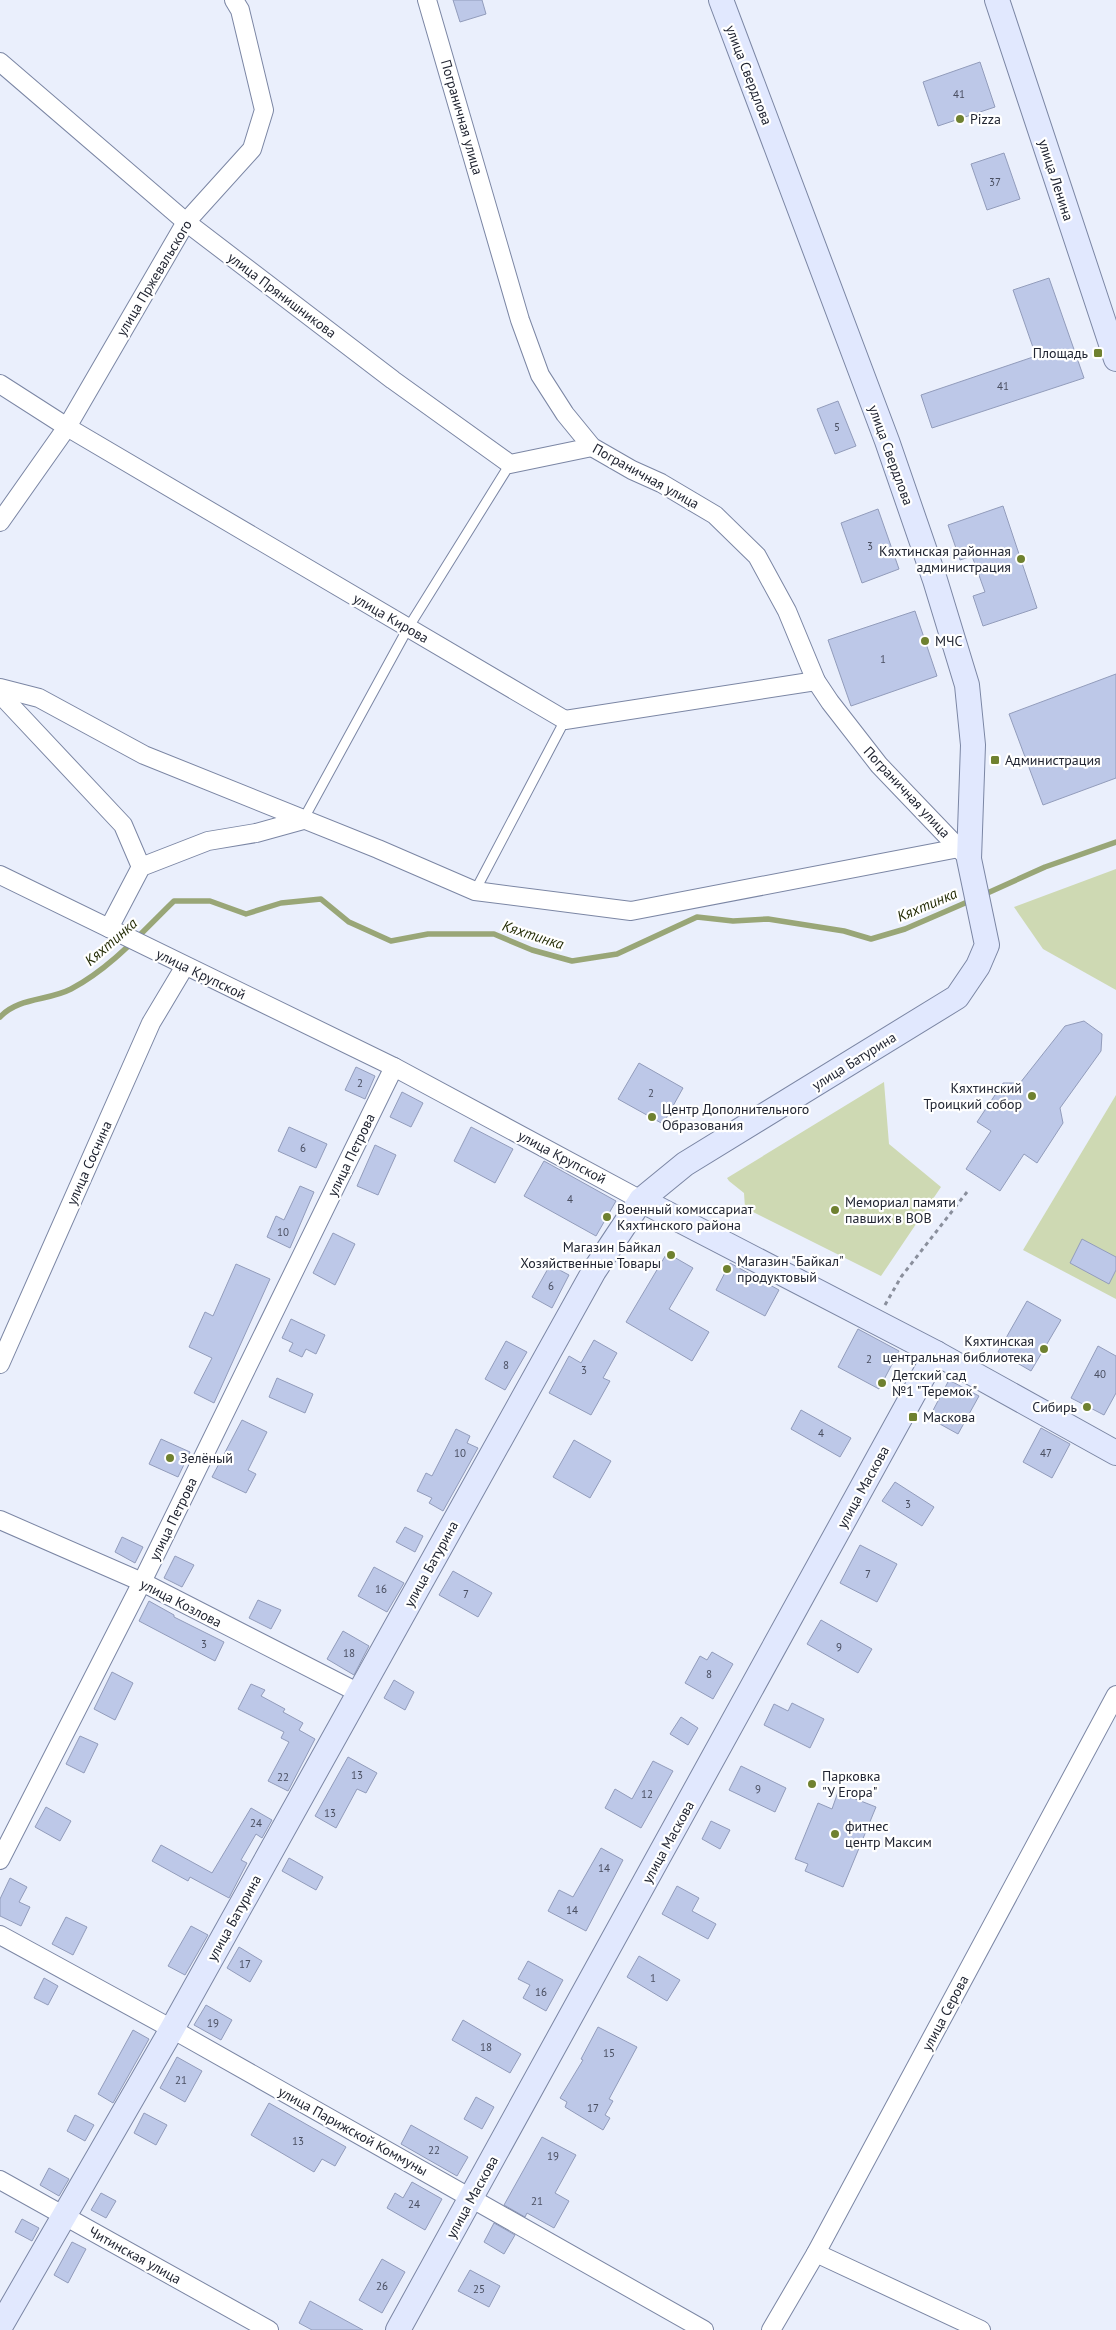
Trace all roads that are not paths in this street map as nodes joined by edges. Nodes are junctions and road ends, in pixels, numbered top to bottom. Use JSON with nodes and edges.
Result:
{"nodes":[{"id":1,"x":234,"y":0,"type":"edge"},
{"id":2,"x":427,"y":0,"type":"edge"},
{"id":3,"x":721,"y":0,"type":"edge"},
{"id":4,"x":997,"y":0,"type":"edge"},
{"id":5,"x":0,"y":62,"type":"edge"},
{"id":6,"x":186,"y":222,"type":"junction"},
{"id":7,"x":1116,"y":359,"type":"edge"},
{"id":8,"x":0,"y":384,"type":"edge"},
{"id":9,"x":67,"y":427,"type":"junction"},
{"id":10,"x":592,"y":447,"type":"junction"},
{"id":11,"x":510,"y":464,"type":"junction"},
{"id":12,"x":0,"y":522,"type":"edge"},
{"id":13,"x":408,"y":628,"type":"junction"},
{"id":14,"x":816,"y":681,"type":"junction"},
{"id":15,"x":0,"y":688,"type":"edge"},
{"id":16,"x":0,"y":694,"type":"edge"},
{"id":17,"x":565,"y":720,"type":"junction"},
{"id":18,"x":302,"y":820,"type":"junction"},
{"id":19,"x":968,"y":863,"type":"junction"},
{"id":20,"x":141,"y":867,"type":"junction"},
{"id":21,"x":0,"y":874,"type":"edge"},
{"id":22,"x":475,"y":891,"type":"junction"},
{"id":23,"x":984,"y":926,"type":"joint"},
{"id":24,"x":109,"y":928,"type":"junction"},
{"id":25,"x":185,"y":966,"type":"junction"},
{"id":26,"x":394,"y":1067,"type":"junction"},
{"id":27,"x":641,"y":1200,"type":"junction"},
{"id":28,"x":936,"y":1353,"type":"junction"},
{"id":29,"x":0,"y":1364,"type":"edge"},
{"id":30,"x":1116,"y":1453,"type":"edge"},
{"id":31,"x":0,"y":1520,"type":"edge"},
{"id":32,"x":142,"y":1582,"type":"junction"},
{"id":33,"x":359,"y":1693,"type":"junction"},
{"id":34,"x":1116,"y":1695,"type":"edge"},
{"id":35,"x":0,"y":1860,"type":"edge"},
{"id":36,"x":0,"y":1935,"type":"edge"},
{"id":37,"x":172,"y":2029,"type":"junction"},
{"id":38,"x":0,"y":2180,"type":"edge"},
{"id":39,"x":472,"y":2197,"type":"junction"},
{"id":40,"x":63,"y":2215,"type":"junction"},
{"id":41,"x":816,"y":2253,"type":"junction"},
{"id":42,"x":0,"y":2326,"type":"edge"},
{"id":43,"x":269,"y":2330,"type":"edge"},
{"id":44,"x":398,"y":2330,"type":"edge"},
{"id":45,"x":704,"y":2330,"type":"edge"},
{"id":46,"x":771,"y":2330,"type":"edge"},
{"id":47,"x":981,"y":2330,"type":"edge"}],
"edges":[{"from":1,"to":6,"type":"street","name":"улица Пржевальского"},
{"from":2,"to":10,"type":"street","name":"Пограничная улица"},
{"from":3,"to":19,"type":"street","name":"улица Свердлова"},
{"from":4,"to":7,"type":"street","name":"улица Ленина"},
{"from":5,"to":6,"type":"street","name":"улица Прянишникова"},
{"from":6,"to":9,"type":"street","name":"улица Пржевальского"},
{"from":6,"to":11,"type":"street","name":"улица Прянишникова"},
{"from":8,"to":9,"type":"street","name":"улица Кирова"},
{"from":9,"to":12,"type":"street","name":"улица Пржевальского"},
{"from":9,"to":13,"type":"street","name":"улица Кирова"},
{"from":10,"to":11,"type":"street"},
{"from":10,"to":14,"type":"street","name":"Пограничная улица"},
{"from":11,"to":13,"type":"lane"},
{"from":13,"to":17,"type":"street","name":"улица Кирова"},
{"from":13,"to":18,"type":"lane"},
{"from":14,"to":17,"type":"street"},
{"from":14,"to":19,"type":"street","name":"Пограничная улица"},
{"from":15,"to":18,"type":"street"},
{"from":16,"to":20,"type":"street"},
{"from":17,"to":22,"type":"lane"},
{"from":18,"to":20,"type":"street"},
{"from":18,"to":22,"type":"street"},
{"from":19,"to":22,"type":"street"},
{"from":19,"to":23,"type":"street","name":"улица Свердлова"},
{"from":20,"to":24,"type":"street"},
{"from":21,"to":24,"type":"street","name":"улица Крупской"},
{"from":23,"to":27,"type":"street","name":"улица Батурина"},
{"from":24,"to":25,"type":"street","name":"улица Крупской"},
{"from":25,"to":26,"type":"street","name":"улица Крупской"},
{"from":25,"to":29,"type":"street","name":"улица Соснина"},
{"from":26,"to":27,"type":"street","name":"улица Крупской"},
{"from":26,"to":32,"type":"street","name":"улица Петрова"},
{"from":27,"to":28,"type":"street","name":"улица Крупской"},
{"from":27,"to":33,"type":"street","name":"улица Батурина"},
{"from":28,"to":30,"type":"street","name":"улица Крупской"},
{"from":28,"to":39,"type":"street","name":"улица Маскова"},
{"from":31,"to":32,"type":"street","name":"улица Козлова"},
{"from":32,"to":33,"type":"street","name":"улица Козлова"},
{"from":32,"to":35,"type":"street","name":"улица Петрова"},
{"from":33,"to":37,"type":"street","name":"улица Батурина"},
{"from":34,"to":41,"type":"street","name":"улица Серова"},
{"from":36,"to":37,"type":"street","name":"улица Парижской Коммуны"},
{"from":37,"to":39,"type":"street","name":"улица Парижской Коммуны"},
{"from":37,"to":40,"type":"street","name":"улица Батурина"},
{"from":38,"to":40,"type":"street","name":"Читинская улица"},
{"from":39,"to":44,"type":"street","name":"улица Маскова"},
{"from":39,"to":45,"type":"street","name":"улица Парижской Коммуны"},
{"from":40,"to":42,"type":"street","name":"улица Батурина"},
{"from":40,"to":43,"type":"street","name":"Читинская улица"},
{"from":41,"to":46,"type":"street","name":"улица Серова"},
{"from":41,"to":47,"type":"street"}]}
